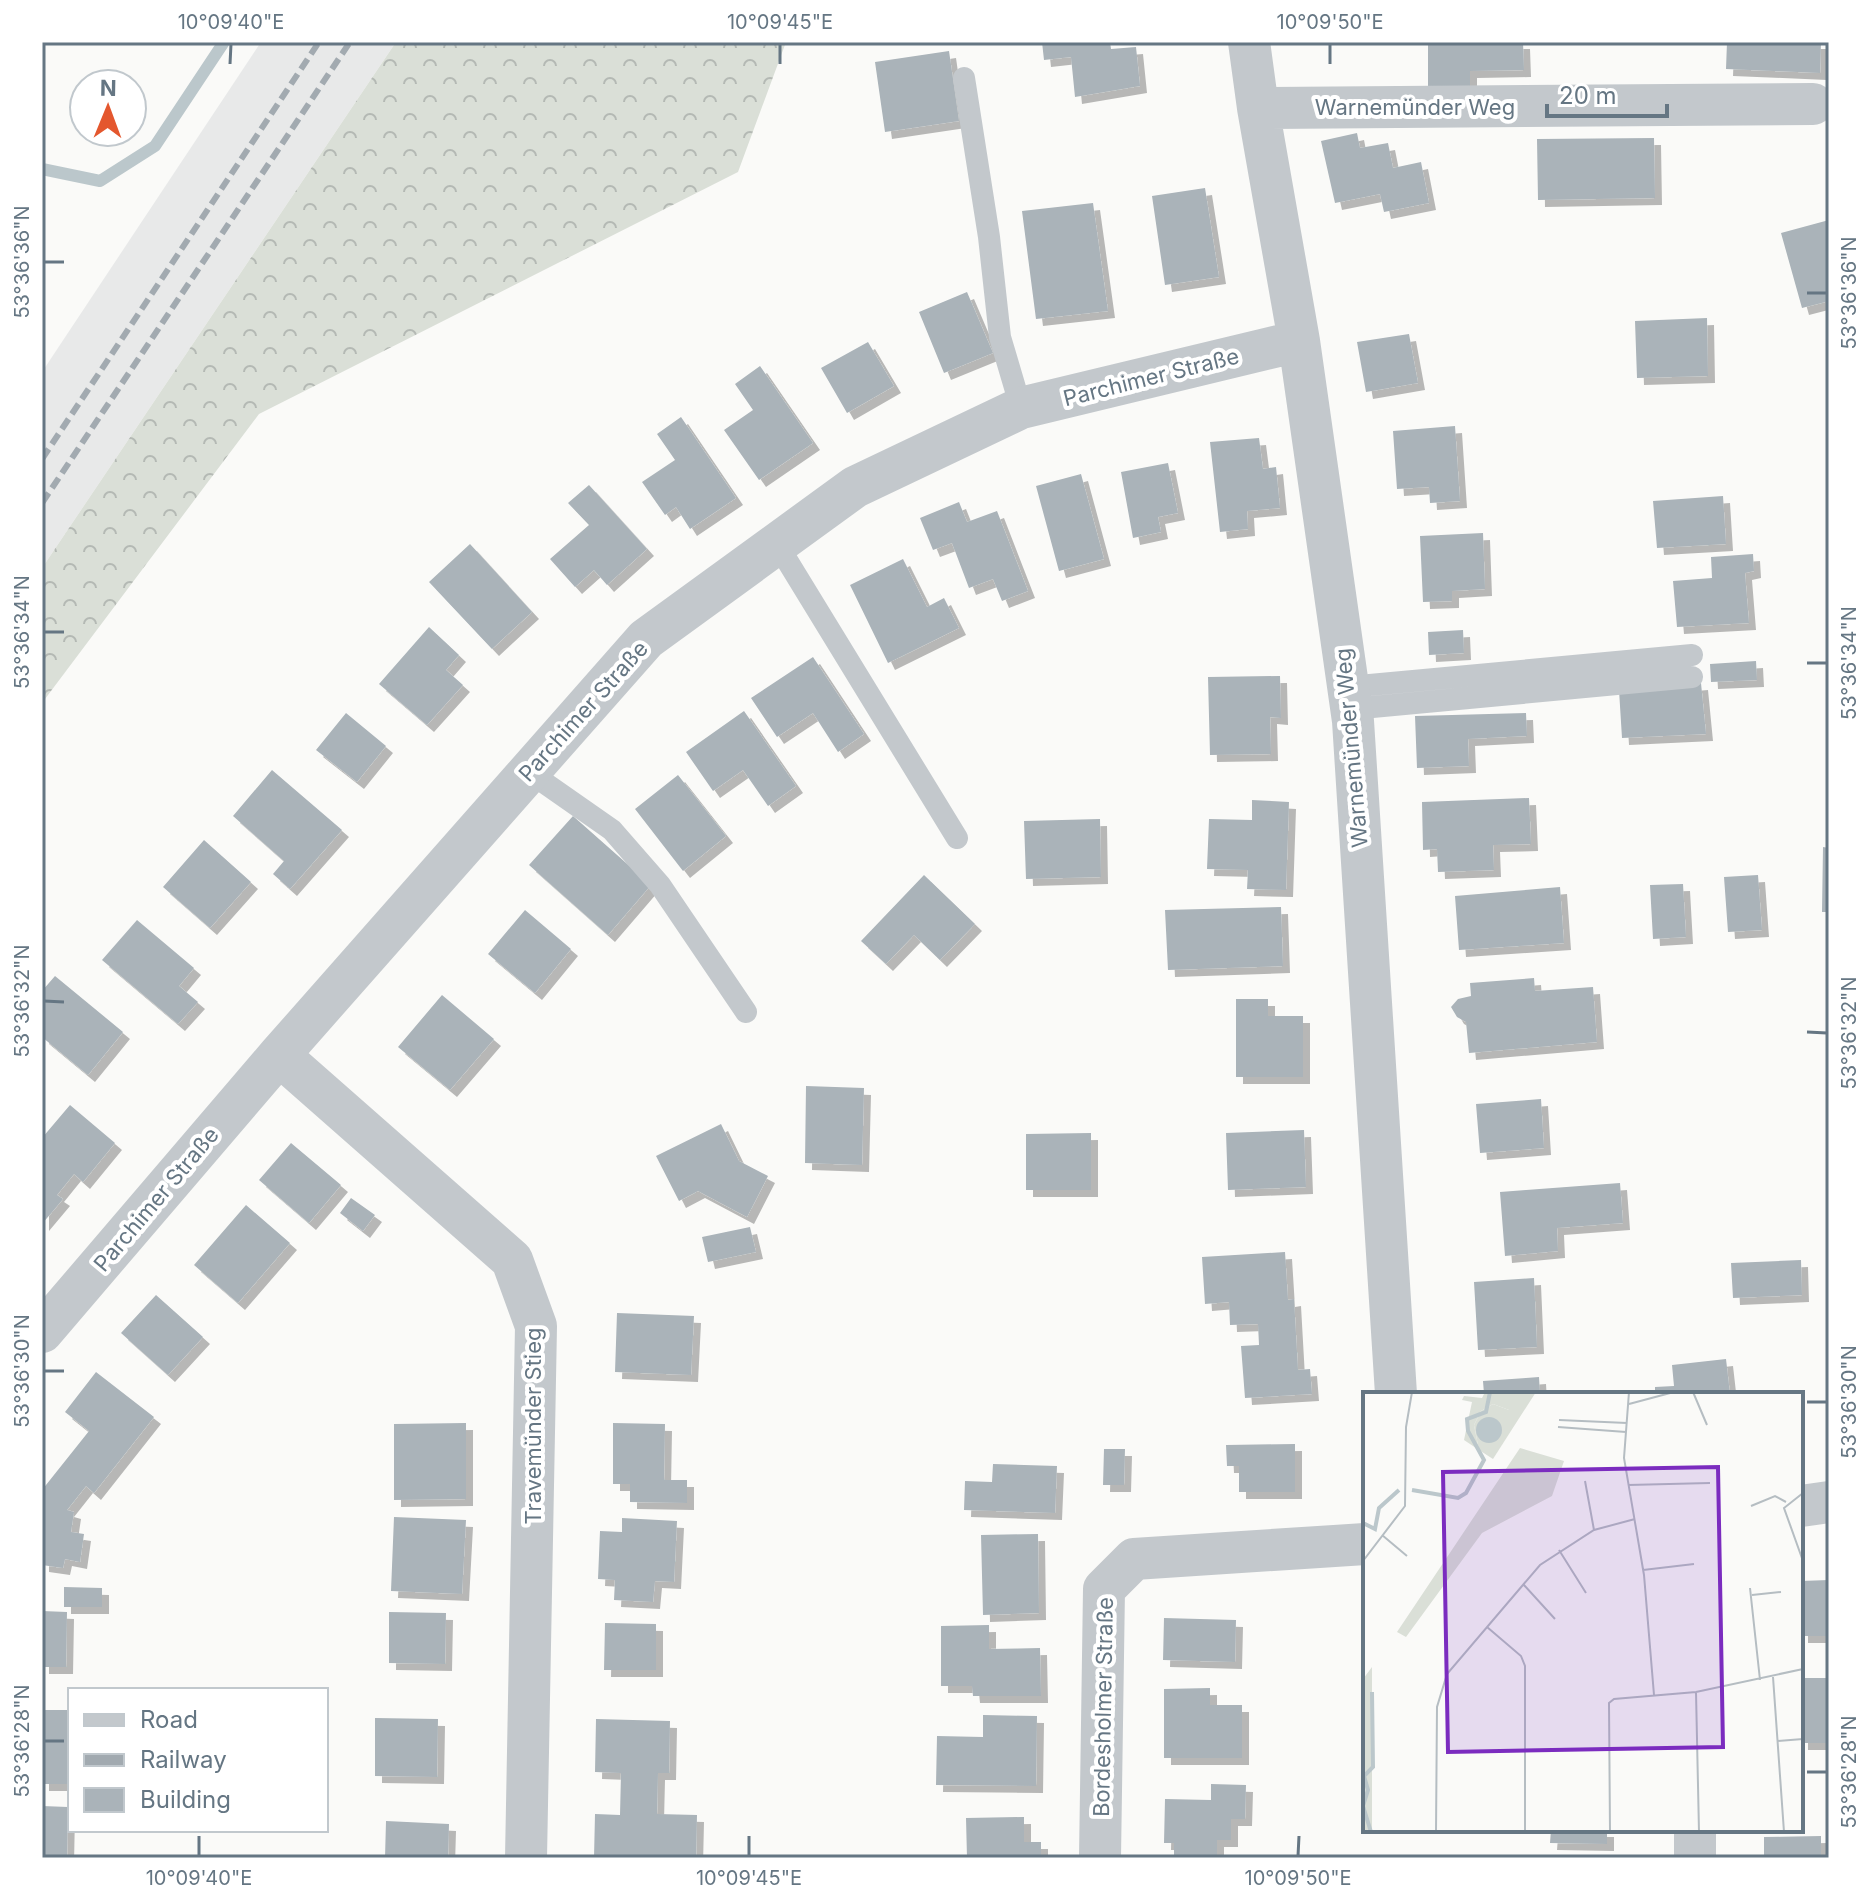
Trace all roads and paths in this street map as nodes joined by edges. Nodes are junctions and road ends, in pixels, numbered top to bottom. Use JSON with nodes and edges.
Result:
{"nodes":[{"id":1,"x":1249,"y":42,"type":"edge"},
{"id":2,"x":964,"y":78,"type":"dead end"},
{"id":3,"x":1813,"y":104,"type":"dead end"},
{"id":4,"x":1258,"y":108,"type":"junction"},
{"id":5,"x":1299,"y":341,"type":"junction"},
{"id":6,"x":1021,"y":408,"type":"junction"},
{"id":7,"x":777,"y":544,"type":"junction"},
{"id":8,"x":1692,"y":666,"type":"dead end"},
{"id":9,"x":1350,"y":698,"type":"junction"},
{"id":10,"x":529,"y":772,"type":"junction"},
{"id":11,"x":957,"y":838,"type":"dead end"},
{"id":12,"x":746,"y":1012,"type":"dead end"},
{"id":13,"x":279,"y":1055,"type":"junction"},
{"id":14,"x":42,"y":1332,"type":"edge"},
{"id":15,"x":1396,"y":1392,"type":"edge"},
{"id":16,"x":1829,"y":1502,"type":"edge"},
{"id":17,"x":1803,"y":1506,"type":"edge"},
{"id":18,"x":1363,"y":1544,"type":"edge"},
{"id":19,"x":1695,"y":1832,"type":"edge"},
{"id":20,"x":526,"y":1858,"type":"edge"},
{"id":21,"x":1100,"y":1858,"type":"edge"},
{"id":22,"x":1695,"y":1858,"type":"edge"}],
"edges":[{"from":1,"to":4,"type":"street","name":"Warnemünder Weg"},
{"from":2,"to":6,"type":"lane"},
{"from":3,"to":4,"type":"street","name":"Warnemünder Weg"},
{"from":4,"to":5,"type":"street","name":"Warnemünder Weg"},
{"from":5,"to":6,"type":"street","name":"Parchimer Straße"},
{"from":5,"to":9,"type":"street","name":"Warnemünder Weg"},
{"from":6,"to":7,"type":"street","name":"Parchimer Straße"},
{"from":7,"to":10,"type":"street","name":"Parchimer Straße"},
{"from":7,"to":11,"type":"lane"},
{"from":8,"to":9,"type":"lane"},
{"from":9,"to":15,"type":"street","name":"Warnemünder Weg"},
{"from":10,"to":12,"type":"lane"},
{"from":10,"to":13,"type":"street","name":"Parchimer Straße"},
{"from":13,"to":14,"type":"street","name":"Parchimer Straße"},
{"from":13,"to":20,"type":"street","name":"Travemünder Stieg"},
{"from":16,"to":17,"type":"street"},
{"from":18,"to":21,"type":"street","name":"Bordesholmer Straße"},
{"from":19,"to":22,"type":"street"}]}
